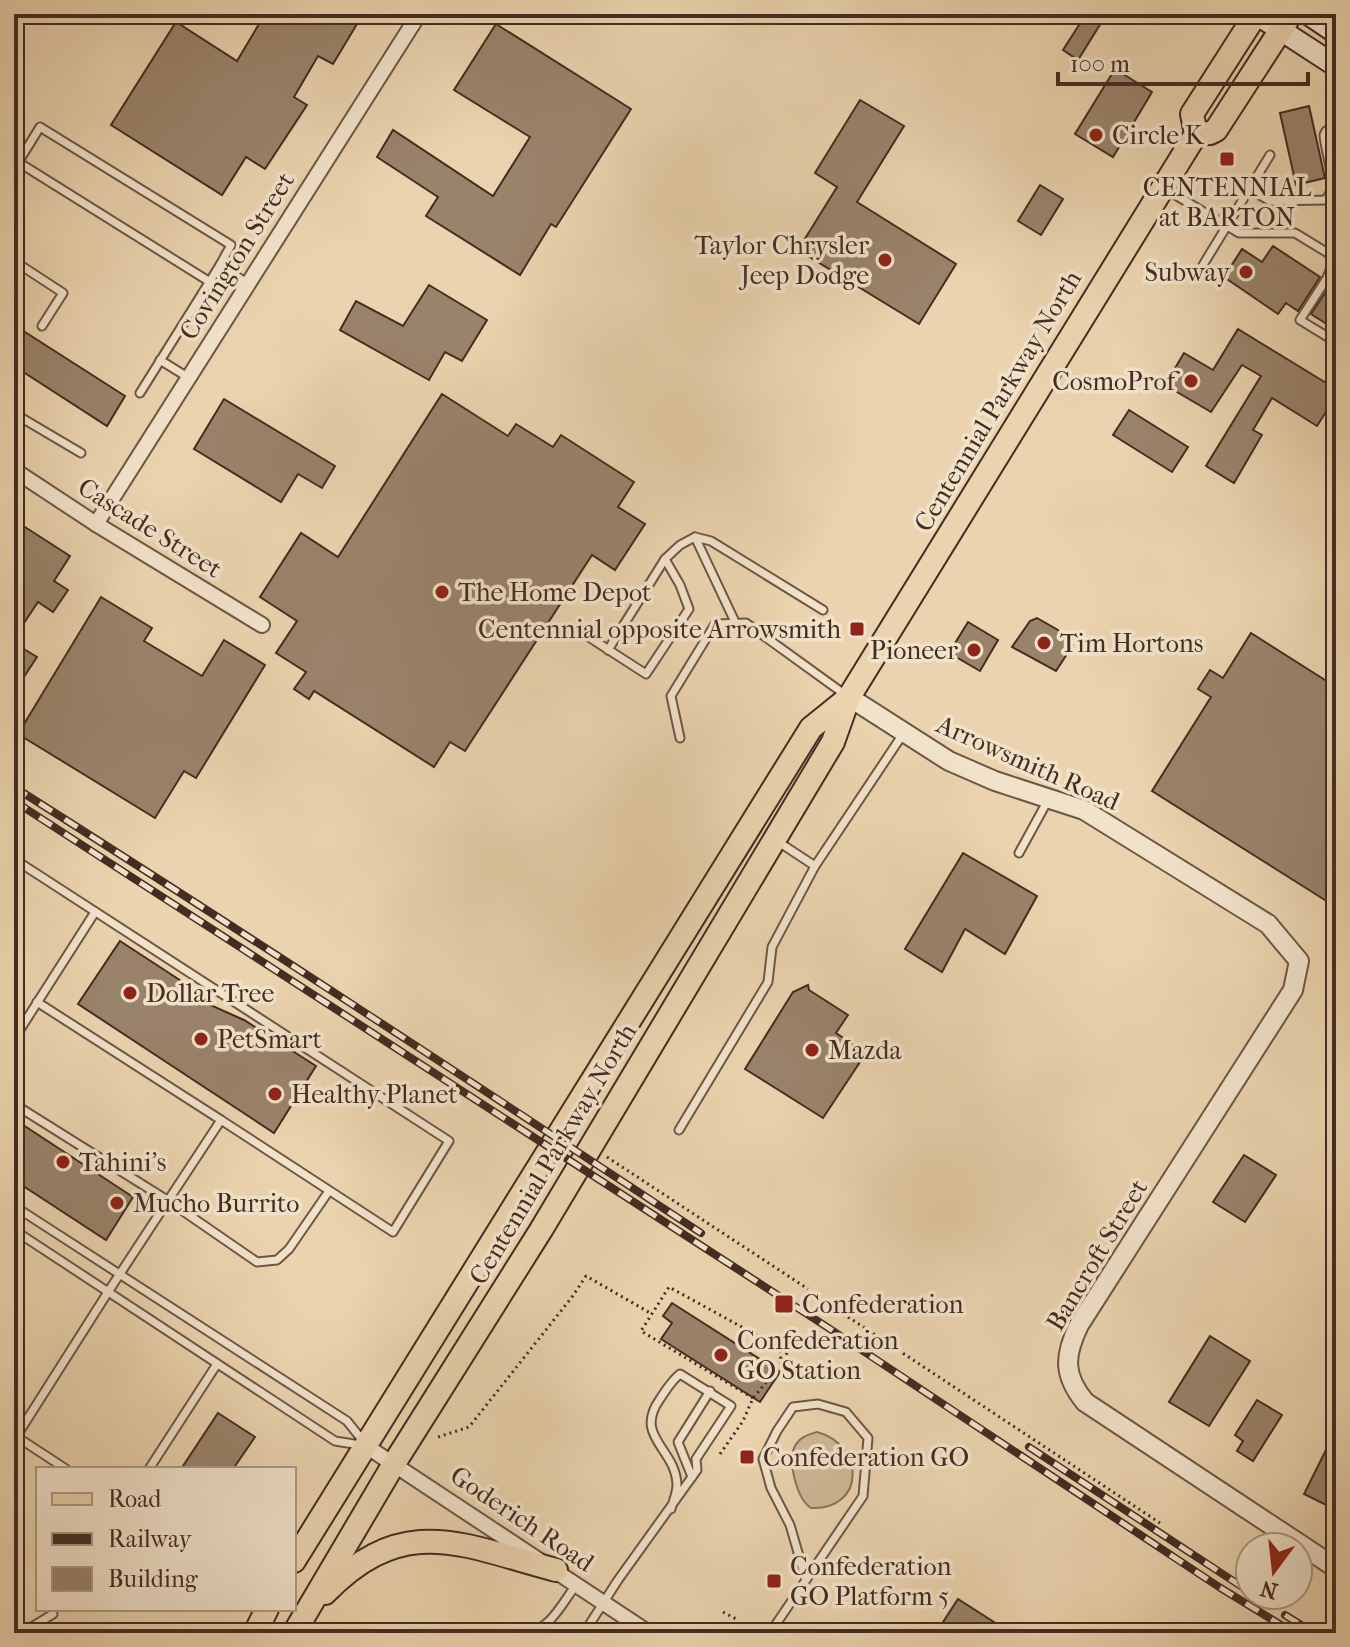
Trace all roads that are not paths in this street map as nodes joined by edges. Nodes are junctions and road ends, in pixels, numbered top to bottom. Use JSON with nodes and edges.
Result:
{"nodes":[{"id":1,"x":419,"y":14,"type":"edge"},
{"id":2,"x":1256,"y":14,"type":"edge"},
{"id":3,"x":1308,"y":14,"type":"edge"},
{"id":4,"x":1285,"y":22,"type":"edge"},
{"id":5,"x":1336,"y":33,"type":"edge"},
{"id":6,"x":1336,"y":66,"type":"edge"},
{"id":7,"x":1336,"y":126,"type":"edge"},
{"id":8,"x":1196,"y":134,"type":"junction"},
{"id":9,"x":1270,"y":155,"type":"dead end"},
{"id":10,"x":16,"y":166,"type":"edge"},
{"id":11,"x":1162,"y":187,"type":"junction"},
{"id":12,"x":1249,"y":189,"type":"junction"},
{"id":13,"x":1227,"y":226,"type":"junction"},
{"id":14,"x":1335,"y":257,"type":"edge"},
{"id":15,"x":14,"y":261,"type":"edge"},
{"id":16,"x":220,"y":265,"type":"junction"},
{"id":17,"x":1203,"y":265,"type":"dead end"},
{"id":18,"x":210,"y":282,"type":"junction"},
{"id":19,"x":248,"y":284,"type":"junction"},
{"id":20,"x":42,"y":326,"type":"dead end"},
{"id":21,"x":1336,"y":342,"type":"edge"},
{"id":22,"x":160,"y":360,"type":"junction"},
{"id":23,"x":189,"y":378,"type":"junction"},
{"id":24,"x":140,"y":393,"type":"dead end"},
{"id":25,"x":14,"y":414,"type":"edge"},
{"id":26,"x":81,"y":453,"type":"dead end"},
{"id":27,"x":14,"y":470,"type":"edge"},
{"id":28,"x":96,"y":524,"type":"junction"},
{"id":29,"x":695,"y":537,"type":"junction"},
{"id":30,"x":665,"y":559,"type":"junction"},
{"id":31,"x":823,"y":610,"type":"dead end"},
{"id":32,"x":736,"y":624,"type":"junction"},
{"id":33,"x":262,"y":625,"type":"dead end"},
{"id":34,"x":581,"y":632,"type":"dead end"},
{"id":35,"x":608,"y":650,"type":"junction"},
{"id":36,"x":849,"y":697,"type":"junction"},
{"id":37,"x":903,"y":734,"type":"junction"},
{"id":38,"x":680,"y":738,"type":"dead end"},
{"id":39,"x":1049,"y":798,"type":"junction"},
{"id":40,"x":775,"y":839,"type":"junction"},
{"id":41,"x":1019,"y":853,"type":"dead end"},
{"id":42,"x":14,"y":859,"type":"edge"},
{"id":43,"x":815,"y":866,"type":"junction"},
{"id":44,"x":95,"y":912,"type":"junction"},
{"id":45,"x":1299,"y":961,"type":"joint"},
{"id":46,"x":37,"y":1002,"type":"junction"},
{"id":47,"x":14,"y":1039,"type":"edge"},
{"id":48,"x":14,"y":1104,"type":"edge"},
{"id":49,"x":221,"y":1120,"type":"junction"},
{"id":50,"x":679,"y":1130,"type":"dead end"},
{"id":51,"x":329,"y":1191,"type":"junction"},
{"id":52,"x":167,"y":1200,"type":"junction"},
{"id":53,"x":14,"y":1206,"type":"edge"},
{"id":54,"x":14,"y":1230,"type":"edge"},
{"id":55,"x":119,"y":1274,"type":"junction"},
{"id":56,"x":108,"y":1292,"type":"junction"},
{"id":57,"x":217,"y":1364,"type":"junction"},
{"id":58,"x":710,"y":1391,"type":"junction"},
{"id":59,"x":15,"y":1436,"type":"edge"},
{"id":60,"x":366,"y":1446,"type":"junction"},
{"id":61,"x":395,"y":1462,"type":"junction"},
{"id":62,"x":63,"y":1467,"type":"edge"},
{"id":63,"x":150,"y":1467,"type":"edge"},
{"id":64,"x":692,"y":1477,"type":"junction"},
{"id":65,"x":671,"y":1509,"type":"junction"},
{"id":66,"x":296,"y":1558,"type":"edge"},
{"id":67,"x":1336,"y":1568,"type":"edge"},
{"id":68,"x":556,"y":1570,"type":"junction"},
{"id":69,"x":806,"y":1580,"type":"junction"},
{"id":70,"x":576,"y":1585,"type":"junction"},
{"id":71,"x":603,"y":1604,"type":"junction"},
{"id":72,"x":266,"y":1611,"type":"edge"},
{"id":73,"x":53,"y":1614,"type":"dead end"},
{"id":74,"x":298,"y":1625,"type":"edge"},
{"id":75,"x":22,"y":1633,"type":"edge"},
{"id":76,"x":255,"y":1633,"type":"edge"},
{"id":77,"x":525,"y":1633,"type":"edge"},
{"id":78,"x":535,"y":1633,"type":"edge"},
{"id":79,"x":584,"y":1633,"type":"edge"},
{"id":80,"x":649,"y":1633,"type":"edge"},
{"id":81,"x":770,"y":1633,"type":"edge"}],
"edges":[{"from":1,"to":19,"type":"street","name":"Covington Street"},
{"from":2,"to":4,"type":"main road"},
{"from":2,"to":8,"type":"main road","name":"Centennial Parkway North"},
{"from":3,"to":5,"type":"main road"},
{"from":4,"to":6,"type":"main road"},
{"from":4,"to":8,"type":"main road","name":"Centennial Parkway North"},
{"from":7,"to":12,"type":"lane"},
{"from":8,"to":11,"type":"main road","name":"Centennial Parkway North"},
{"from":9,"to":12,"type":"lane"},
{"from":10,"to":16,"type":"lane"},
{"from":10,"to":18,"type":"lane"},
{"from":11,"to":13,"type":"lane"},
{"from":11,"to":36,"type":"main road","name":"Centennial Parkway North"},
{"from":12,"to":13,"type":"lane"},
{"from":13,"to":14,"type":"lane"},
{"from":13,"to":17,"type":"lane"},
{"from":14,"to":21,"type":"lane"},
{"from":15,"to":20,"type":"lane"},
{"from":16,"to":18,"type":"lane"},
{"from":16,"to":19,"type":"lane"},
{"from":18,"to":22,"type":"lane"},
{"from":19,"to":23,"type":"street","name":"Covington Street"},
{"from":22,"to":23,"type":"lane"},
{"from":22,"to":24,"type":"lane"},
{"from":23,"to":28,"type":"street","name":"Covington Street"},
{"from":25,"to":26,"type":"lane"},
{"from":27,"to":28,"type":"street","name":"Cascade Street"},
{"from":28,"to":33,"type":"street","name":"Cascade Street"},
{"from":29,"to":30,"type":"lane"},
{"from":29,"to":31,"type":"lane"},
{"from":29,"to":32,"type":"lane"},
{"from":30,"to":35,"type":"lane"},
{"from":30,"to":35,"type":"lane"},
{"from":32,"to":36,"type":"lane"},
{"from":32,"to":38,"type":"lane"},
{"from":34,"to":35,"type":"lane"},
{"from":36,"to":37,"type":"street","name":"Arrowsmith Road"},
{"from":36,"to":40,"type":"main road","name":"Centennial Parkway North"},
{"from":36,"to":60,"type":"main road","name":"Centennial Parkway North"},
{"from":37,"to":39,"type":"street","name":"Arrowsmith Road"},
{"from":37,"to":43,"type":"lane"},
{"from":39,"to":41,"type":"lane"},
{"from":39,"to":45,"type":"street","name":"Arrowsmith Road"},
{"from":40,"to":43,"type":"lane"},
{"from":40,"to":61,"type":"main road","name":"Centennial Parkway North"},
{"from":42,"to":44,"type":"lane"},
{"from":43,"to":50,"type":"lane"},
{"from":44,"to":46,"type":"lane"},
{"from":44,"to":51,"type":"lane"},
{"from":45,"to":67,"type":"street","name":"Bancroft Street"},
{"from":46,"to":47,"type":"lane"},
{"from":46,"to":49,"type":"lane"},
{"from":48,"to":52,"type":"lane"},
{"from":49,"to":51,"type":"lane"},
{"from":49,"to":52,"type":"lane"},
{"from":51,"to":52,"type":"lane"},
{"from":52,"to":55,"type":"lane"},
{"from":53,"to":55,"type":"lane"},
{"from":54,"to":56,"type":"lane"},
{"from":55,"to":56,"type":"lane"},
{"from":55,"to":60,"type":"lane"},
{"from":56,"to":57,"type":"lane"},
{"from":56,"to":59,"type":"lane"},
{"from":57,"to":60,"type":"lane"},
{"from":57,"to":63,"type":"lane"},
{"from":58,"to":64,"type":"lane"},
{"from":58,"to":64,"type":"lane"},
{"from":58,"to":65,"type":"lane"},
{"from":59,"to":62,"type":"lane"},
{"from":60,"to":61,"type":"street","name":"Goderich Road"},
{"from":60,"to":66,"type":"main road","name":"Centennial Parkway North"},
{"from":61,"to":68,"type":"street","name":"Goderich Road"},
{"from":61,"to":74,"type":"main road","name":"Centennial Parkway North"},
{"from":64,"to":65,"type":"lane"},
{"from":65,"to":71,"type":"lane"},
{"from":68,"to":70,"type":"street","name":"Goderich Road"},
{"from":68,"to":74,"type":"main road"},
{"from":69,"to":69,"type":"lane"},
{"from":69,"to":81,"type":"lane"},
{"from":70,"to":71,"type":"street","name":"Goderich Road"},
{"from":70,"to":78,"type":"lane"},
{"from":71,"to":79,"type":"lane"},
{"from":71,"to":80,"type":"street","name":"Goderich Road"},
{"from":72,"to":76,"type":"main road"},
{"from":73,"to":75,"type":"lane"},
{"from":77,"to":78,"type":"lane"}]}
